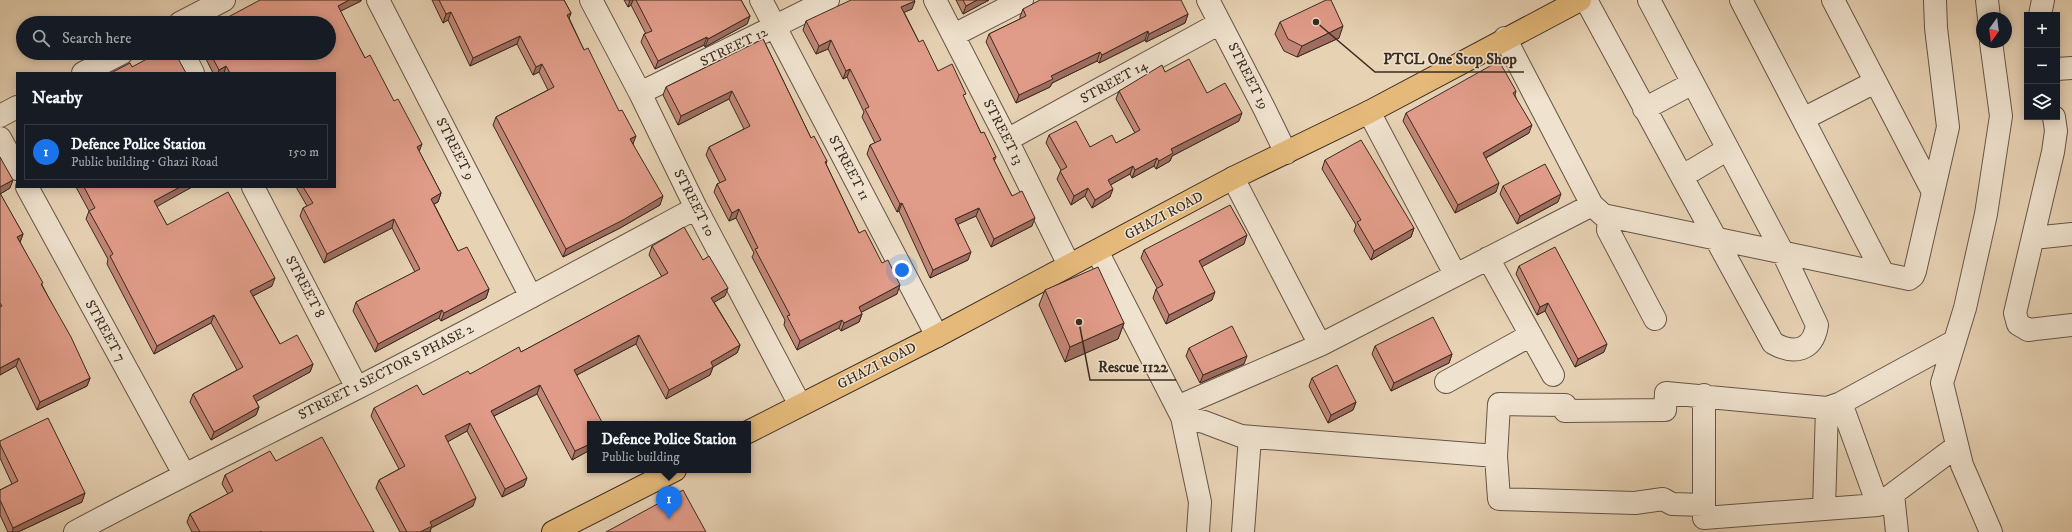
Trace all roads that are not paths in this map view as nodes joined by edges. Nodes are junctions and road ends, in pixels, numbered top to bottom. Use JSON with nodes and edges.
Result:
{"nodes":[{"id":1,"x":224,"y":0,"type":"edge"},
{"id":2,"x":378,"y":0,"type":"edge"},
{"id":3,"x":591,"y":0,"type":"edge"},
{"id":4,"x":761,"y":0,"type":"edge"},
{"id":5,"x":828,"y":0,"type":"edge"},
{"id":6,"x":935,"y":0,"type":"edge"},
{"id":7,"x":1022,"y":0,"type":"edge"},
{"id":8,"x":1208,"y":0,"type":"edge"},
{"id":9,"x":1580,"y":0,"type":"edge"},
{"id":10,"x":1586,"y":0,"type":"edge"},
{"id":11,"x":1649,"y":0,"type":"edge"},
{"id":12,"x":1740,"y":0,"type":"edge"},
{"id":13,"x":1832,"y":0,"type":"edge"},
{"id":14,"x":1935,"y":0,"type":"edge"},
{"id":15,"x":1987,"y":0,"type":"edge"},
{"id":16,"x":2043,"y":0,"type":"edge"},
{"id":17,"x":1988,"y":12,"type":"edge"},
{"id":18,"x":2041,"y":12,"type":"edge"},
{"id":19,"x":193,"y":16,"type":"edge"},
{"id":20,"x":1220,"y":23,"type":"junction"},
{"id":21,"x":776,"y":27,"type":"junction"},
{"id":22,"x":954,"y":35,"type":"junction"},
{"id":23,"x":1505,"y":38,"type":"junction"},
{"id":24,"x":1992,"y":48,"type":"edge"},
{"id":25,"x":108,"y":60,"type":"edge"},
{"id":26,"x":186,"y":60,"type":"edge"},
{"id":27,"x":2072,"y":68,"type":"edge"},
{"id":28,"x":2060,"y":69,"type":"edge"},
{"id":29,"x":85,"y":72,"type":"edge"},
{"id":30,"x":192,"y":72,"type":"edge"},
{"id":31,"x":1875,"y":82,"type":"junction"},
{"id":32,"x":1693,"y":83,"type":"junction"},
{"id":33,"x":640,"y":93,"type":"junction"},
{"id":34,"x":16,"y":108,"type":"edge"},
{"id":35,"x":1644,"y":109,"type":"junction"},
{"id":36,"x":1369,"y":112,"type":"junction"},
{"id":37,"x":0,"y":116,"type":"edge"},
{"id":38,"x":1802,"y":119,"type":"junction"},
{"id":39,"x":2054,"y":120,"type":"edge"},
{"id":40,"x":0,"y":138,"type":"edge"},
{"id":41,"x":1007,"y":140,"type":"junction"},
{"id":42,"x":1728,"y":149,"type":"junction"},
{"id":43,"x":2062,"y":151,"type":"edge"},
{"id":44,"x":1286,"y":153,"type":"junction"},
{"id":45,"x":16,"y":167,"type":"edge"},
{"id":46,"x":1681,"y":175,"type":"junction"},
{"id":47,"x":1233,"y":178,"type":"junction"},
{"id":48,"x":28,"y":188,"type":"edge"},
{"id":49,"x":253,"y":188,"type":"edge"},
{"id":50,"x":1933,"y":192,"type":"junction"},
{"id":51,"x":1592,"y":205,"type":"junction"},
{"id":52,"x":696,"y":208,"type":"junction"},
{"id":53,"x":1609,"y":218,"type":"junction"},
{"id":54,"x":2072,"y":234,"type":"edge"},
{"id":55,"x":2035,"y":235,"type":"junction"},
{"id":56,"x":1716,"y":239,"type":"junction"},
{"id":57,"x":1097,"y":251,"type":"junction"},
{"id":58,"x":1783,"y":253,"type":"junction"},
{"id":59,"x":1488,"y":258,"type":"junction"},
{"id":60,"x":1069,"y":265,"type":"junction"},
{"id":61,"x":1883,"y":273,"type":"junction"},
{"id":62,"x":1455,"y":274,"type":"junction"},
{"id":63,"x":531,"y":297,"type":"junction"},
{"id":64,"x":1655,"y":320,"type":"dead end"},
{"id":65,"x":2072,"y":325,"type":"edge"},
{"id":66,"x":1530,"y":335,"type":"junction"},
{"id":67,"x":937,"y":336,"type":"junction"},
{"id":68,"x":1955,"y":341,"type":"junction"},
{"id":69,"x":1320,"y":345,"type":"junction"},
{"id":70,"x":1553,"y":375,"type":"dead end"},
{"id":71,"x":1446,"y":382,"type":"dead end"},
{"id":72,"x":357,"y":388,"type":"junction"},
{"id":73,"x":1704,"y":395,"type":"junction"},
{"id":74,"x":800,"y":405,"type":"junction"},
{"id":75,"x":1834,"y":406,"type":"junction"},
{"id":76,"x":1180,"y":412,"type":"junction"},
{"id":77,"x":751,"y":430,"type":"edge"},
{"id":78,"x":1250,"y":437,"type":"junction"},
{"id":79,"x":1957,"y":446,"type":"junction"},
{"id":80,"x":1496,"y":456,"type":"junction"},
{"id":81,"x":669,"y":473,"type":"edge"},
{"id":82,"x":184,"y":474,"type":"junction"},
{"id":83,"x":1885,"y":500,"type":"junction"},
{"id":84,"x":1704,"y":505,"type":"junction"},
{"id":85,"x":1824,"y":509,"type":"junction"},
{"id":86,"x":1770,"y":523,"type":"edge"},
{"id":87,"x":559,"y":531,"type":"edge"},
{"id":88,"x":74,"y":532,"type":"edge"},
{"id":89,"x":1198,"y":532,"type":"edge"},
{"id":90,"x":1243,"y":532,"type":"edge"},
{"id":91,"x":1897,"y":532,"type":"edge"},
{"id":92,"x":1991,"y":532,"type":"edge"}],
"edges":[{"from":1,"to":19,"type":"street"},
{"from":2,"to":63,"type":"street","name":"STREET 9"},
{"from":3,"to":33,"type":"street","name":"STREET 10"},
{"from":4,"to":21,"type":"street","name":"STREET 11"},
{"from":5,"to":21,"type":"street","name":"STREET 12"},
{"from":6,"to":22,"type":"street","name":"STREET 13"},
{"from":7,"to":22,"type":"street"},
{"from":8,"to":20,"type":"street","name":"STREET 19"},
{"from":9,"to":23,"type":"main road","name":"GHAZI ROAD"},
{"from":10,"to":35,"type":"street"},
{"from":11,"to":32,"type":"street"},
{"from":12,"to":38,"type":"street"},
{"from":13,"to":31,"type":"street"},
{"from":14,"to":50,"type":"street"},
{"from":15,"to":17,"type":"street"},
{"from":16,"to":18,"type":"street"},
{"from":20,"to":41,"type":"street","name":"STREET 14"},
{"from":20,"to":44,"type":"street","name":"STREET 19"},
{"from":21,"to":33,"type":"street","name":"STREET 12"},
{"from":21,"to":67,"type":"street","name":"STREET 11"},
{"from":22,"to":41,"type":"street","name":"STREET 13"},
{"from":23,"to":36,"type":"main road","name":"GHAZI ROAD"},
{"from":23,"to":51,"type":"street"},
{"from":24,"to":68,"type":"street"},
{"from":25,"to":29,"type":"street"},
{"from":26,"to":30,"type":"street"},
{"from":27,"to":28,"type":"street"},
{"from":31,"to":38,"type":"street"},
{"from":31,"to":50,"type":"street"},
{"from":32,"to":35,"type":"street"},
{"from":32,"to":42,"type":"street"},
{"from":33,"to":52,"type":"street","name":"STREET 10"},
{"from":34,"to":37,"type":"street"},
{"from":35,"to":46,"type":"street"},
{"from":36,"to":44,"type":"main road","name":"GHAZI ROAD"},
{"from":36,"to":62,"type":"street"},
{"from":38,"to":61,"type":"street"},
{"from":39,"to":43,"type":"street"},
{"from":40,"to":45,"type":"street"},
{"from":41,"to":60,"type":"street","name":"STREET 13"},
{"from":42,"to":46,"type":"street"},
{"from":42,"to":58,"type":"street"},
{"from":43,"to":55,"type":"street"},
{"from":44,"to":47,"type":"main road","name":"GHAZI ROAD"},
{"from":46,"to":56,"type":"street"},
{"from":47,"to":57,"type":"main road","name":"GHAZI ROAD"},
{"from":47,"to":69,"type":"street"},
{"from":48,"to":82,"type":"street","name":"STREET 7"},
{"from":49,"to":72,"type":"street","name":"STREET 8"},
{"from":50,"to":61,"type":"street"},
{"from":51,"to":53,"type":"street"},
{"from":51,"to":59,"type":"street"},
{"from":52,"to":63,"type":"street","name":"STREET 1 SECTOR S PHASE 2"},
{"from":52,"to":74,"type":"street","name":"STREET 10"},
{"from":53,"to":56,"type":"street"},
{"from":53,"to":64,"type":"street"},
{"from":54,"to":55,"type":"street"},
{"from":55,"to":65,"type":"street"},
{"from":56,"to":58,"type":"street"},
{"from":56,"to":58,"type":"street"},
{"from":57,"to":60,"type":"main road","name":"GHAZI ROAD"},
{"from":57,"to":76,"type":"street"},
{"from":58,"to":61,"type":"street"},
{"from":59,"to":62,"type":"street"},
{"from":59,"to":66,"type":"street"},
{"from":60,"to":67,"type":"main road","name":"GHAZI ROAD"},
{"from":62,"to":69,"type":"street"},
{"from":63,"to":72,"type":"street","name":"STREET 1 SECTOR S PHASE 2"},
{"from":66,"to":70,"type":"street"},
{"from":66,"to":71,"type":"street"},
{"from":67,"to":74,"type":"main road","name":"GHAZI ROAD"},
{"from":68,"to":75,"type":"street"},
{"from":68,"to":79,"type":"street"},
{"from":69,"to":76,"type":"street"},
{"from":72,"to":82,"type":"street","name":"STREET 1 SECTOR S PHASE 2"},
{"from":73,"to":75,"type":"street"},
{"from":73,"to":80,"type":"street"},
{"from":73,"to":84,"type":"street"},
{"from":74,"to":77,"type":"main road","name":"GHAZI ROAD"},
{"from":75,"to":83,"type":"street"},
{"from":75,"to":85,"type":"street"},
{"from":76,"to":78,"type":"street"},
{"from":76,"to":89,"type":"street"},
{"from":78,"to":80,"type":"street"},
{"from":78,"to":90,"type":"street"},
{"from":79,"to":83,"type":"street"},
{"from":79,"to":92,"type":"street"},
{"from":80,"to":84,"type":"street"},
{"from":81,"to":87,"type":"main road"},
{"from":82,"to":88,"type":"street","name":"STREET 1 SECTOR S PHASE 2"},
{"from":83,"to":85,"type":"street"},
{"from":83,"to":91,"type":"street"},
{"from":84,"to":86,"type":"street"},
{"from":85,"to":86,"type":"street"}]}
